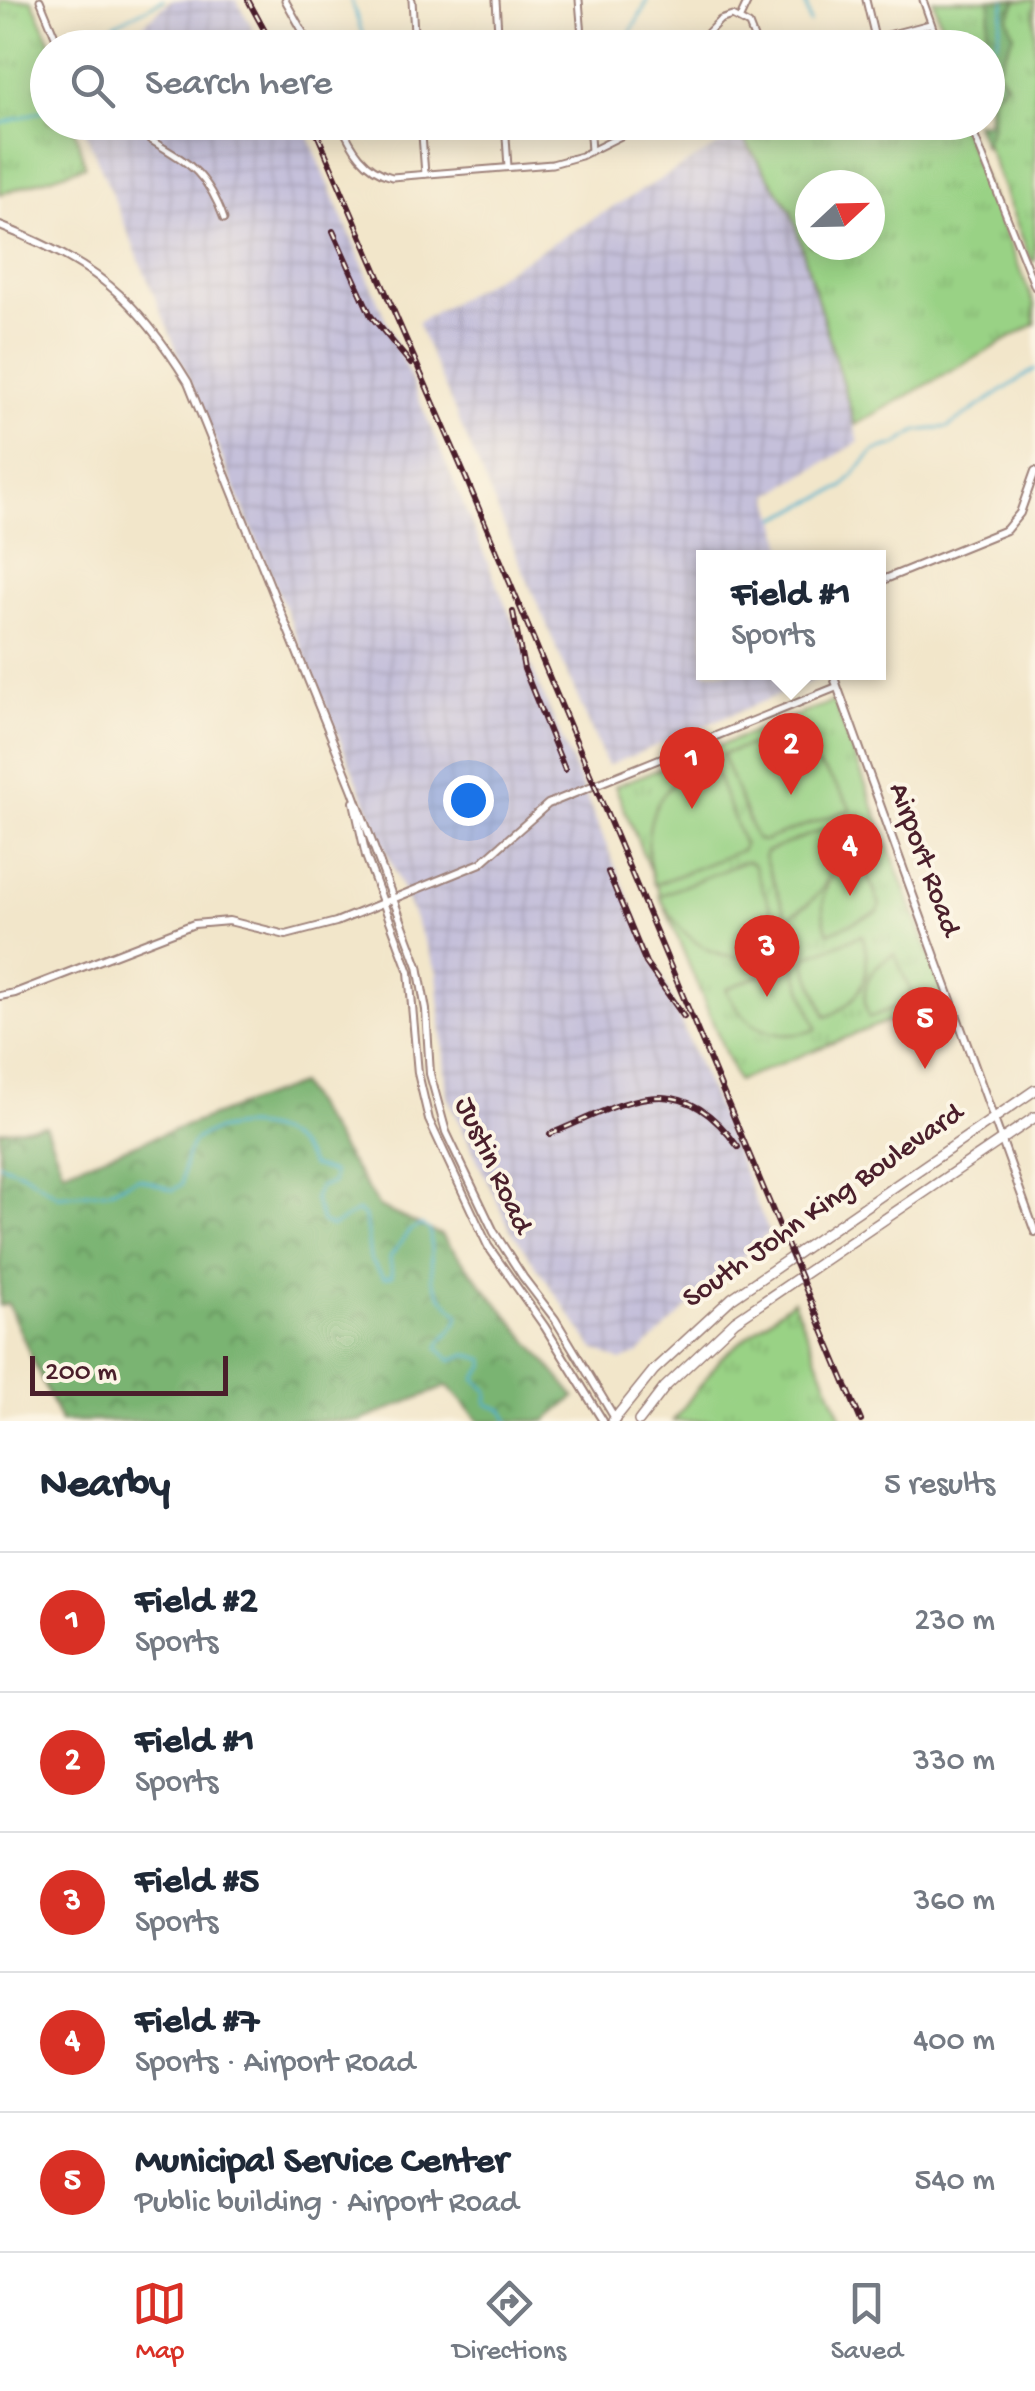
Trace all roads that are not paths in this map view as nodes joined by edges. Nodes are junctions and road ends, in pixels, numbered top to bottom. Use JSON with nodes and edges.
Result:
{"nodes":[{"id":1,"x":40,"y":0,"type":"edge"},
{"id":2,"x":285,"y":0,"type":"edge"},
{"id":3,"x":412,"y":0,"type":"edge"},
{"id":4,"x":496,"y":0,"type":"edge"},
{"id":5,"x":579,"y":0,"type":"edge"},
{"id":6,"x":866,"y":0,"type":"edge"},
{"id":7,"x":923,"y":0,"type":"edge"},
{"id":8,"x":748,"y":1,"type":"edge"},
{"id":9,"x":740,"y":18,"type":"junction"},
{"id":10,"x":930,"y":24,"type":"junction"},
{"id":11,"x":52,"y":30,"type":"edge"},
{"id":12,"x":302,"y":30,"type":"edge"},
{"id":13,"x":414,"y":30,"type":"edge"},
{"id":14,"x":498,"y":30,"type":"edge"},
{"id":15,"x":581,"y":30,"type":"edge"},
{"id":16,"x":710,"y":30,"type":"edge"},
{"id":17,"x":751,"y":30,"type":"edge"},
{"id":18,"x":873,"y":30,"type":"edge"},
{"id":19,"x":906,"y":30,"type":"edge"},
{"id":20,"x":932,"y":30,"type":"edge"},
{"id":21,"x":154,"y":140,"type":"edge"},
{"id":22,"x":349,"y":140,"type":"edge"},
{"id":23,"x":422,"y":140,"type":"edge"},
{"id":24,"x":506,"y":140,"type":"edge"},
{"id":25,"x":590,"y":140,"type":"edge"},
{"id":26,"x":613,"y":140,"type":"edge"},
{"id":27,"x":976,"y":140,"type":"edge"},
{"id":28,"x":591,"y":151,"type":"junction"},
{"id":29,"x":508,"y":167,"type":"junction"},
{"id":30,"x":424,"y":174,"type":"junction"},
{"id":31,"x":224,"y":219,"type":"dead end"},
{"id":32,"x":0,"y":226,"type":"edge"},
{"id":33,"x":1035,"y":287,"type":"edge"},
{"id":34,"x":1035,"y":471,"type":"edge"},
{"id":35,"x":886,"y":579,"type":"edge"},
{"id":36,"x":834,"y":680,"type":"edge"},
{"id":37,"x":837,"y":688,"type":"junction"},
{"id":38,"x":352,"y":790,"type":"junction"},
{"id":39,"x":394,"y":898,"type":"junction"},
{"id":40,"x":383,"y":902,"type":"junction"},
{"id":41,"x":0,"y":996,"type":"edge"},
{"id":42,"x":426,"y":1010,"type":"junction"},
{"id":43,"x":414,"y":1011,"type":"junction"},
{"id":44,"x":1035,"y":1090,"type":"edge"},
{"id":45,"x":1035,"y":1117,"type":"edge"},
{"id":46,"x":993,"y":1118,"type":"junction"},
{"id":47,"x":1001,"y":1140,"type":"junction"},
{"id":48,"x":1035,"y":1232,"type":"edge"},
{"id":49,"x":615,"y":1420,"type":"edge"},
{"id":50,"x":603,"y":1421,"type":"edge"},
{"id":51,"x":639,"y":1421,"type":"edge"}],
"edges":[{"from":1,"to":11,"type":"street"},
{"from":2,"to":12,"type":"street"},
{"from":3,"to":13,"type":"street"},
{"from":4,"to":14,"type":"street"},
{"from":5,"to":15,"type":"street"},
{"from":6,"to":18,"type":"street"},
{"from":7,"to":10,"type":"street"},
{"from":8,"to":9,"type":"street"},
{"from":9,"to":16,"type":"street"},
{"from":9,"to":17,"type":"street"},
{"from":10,"to":19,"type":"street"},
{"from":10,"to":20,"type":"street"},
{"from":21,"to":31,"type":"street"},
{"from":22,"to":30,"type":"street"},
{"from":23,"to":30,"type":"street"},
{"from":24,"to":29,"type":"street"},
{"from":25,"to":28,"type":"street"},
{"from":26,"to":28,"type":"street"},
{"from":27,"to":33,"type":"street"},
{"from":28,"to":29,"type":"street"},
{"from":29,"to":30,"type":"street"},
{"from":32,"to":38,"type":"street","name":"Justin Road"},
{"from":34,"to":35,"type":"street"},
{"from":36,"to":37,"type":"street","name":"Airport Road"},
{"from":37,"to":39,"type":"street"},
{"from":37,"to":46,"type":"street","name":"Airport Road"},
{"from":38,"to":39,"type":"street","name":"Justin Road"},
{"from":38,"to":40,"type":"street","name":"Justin Road"},
{"from":39,"to":40,"type":"street"},
{"from":39,"to":42,"type":"street","name":"Justin Road"},
{"from":40,"to":41,"type":"street"},
{"from":40,"to":43,"type":"street","name":"Justin Road"},
{"from":42,"to":43,"type":"street"},
{"from":42,"to":49,"type":"street","name":"Justin Road"},
{"from":43,"to":50,"type":"street","name":"Justin Road"},
{"from":44,"to":46,"type":"main road","name":"South John King Boulevard"},
{"from":45,"to":47,"type":"main road","name":"South John King Boulevard"},
{"from":46,"to":47,"type":"street","name":"Airport Road"},
{"from":46,"to":49,"type":"main road","name":"South John King Boulevard"},
{"from":47,"to":48,"type":"street","name":"Airport Road"},
{"from":47,"to":51,"type":"main road","name":"South John King Boulevard"}]}
